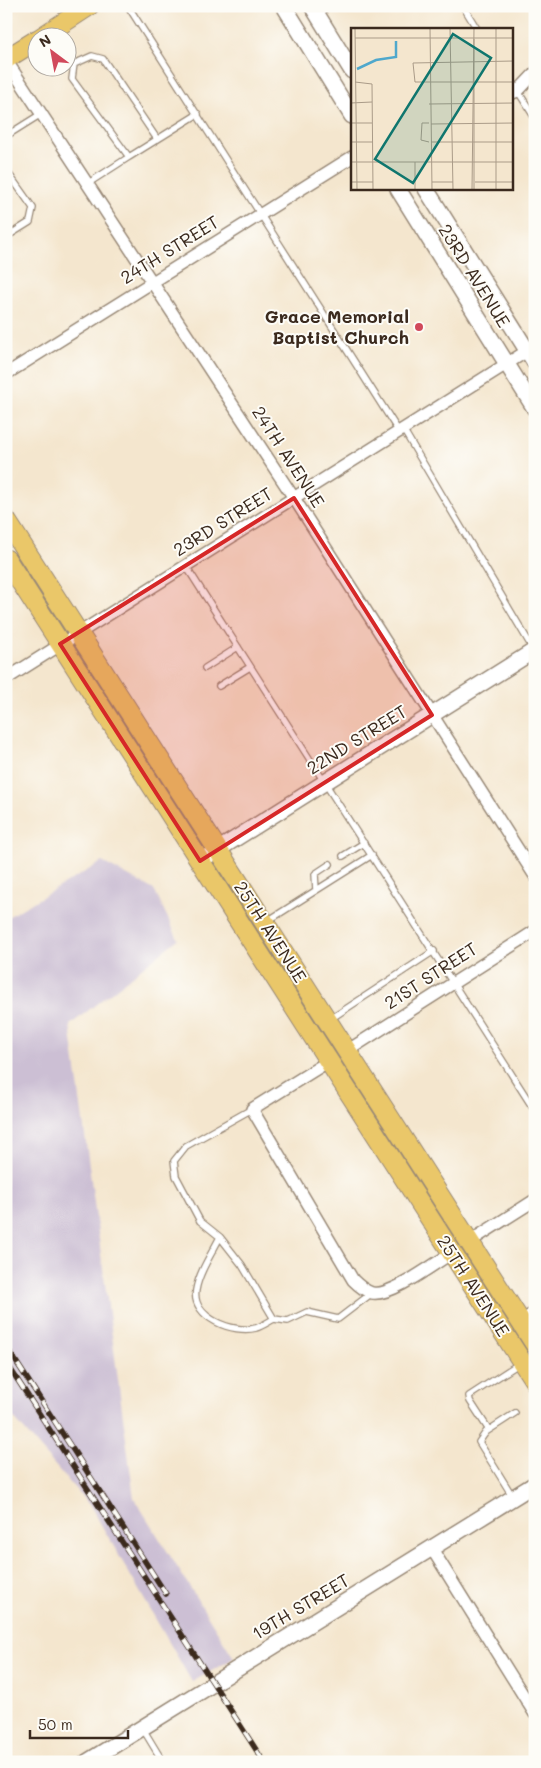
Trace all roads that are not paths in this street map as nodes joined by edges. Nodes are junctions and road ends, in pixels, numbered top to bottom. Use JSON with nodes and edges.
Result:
{"nodes":[{"id":1,"x":89,"y":6,"type":"edge"},
{"id":2,"x":128,"y":6,"type":"edge"},
{"id":3,"x":284,"y":6,"type":"edge"},
{"id":4,"x":312,"y":6,"type":"edge"},
{"id":5,"x":463,"y":6,"type":"edge"},
{"id":6,"x":57,"y":28,"type":"edge"},
{"id":7,"x":477,"y":28,"type":"edge"},
{"id":8,"x":28,"y":46,"type":"edge"},
{"id":9,"x":6,"y":59,"type":"edge"},
{"id":10,"x":78,"y":62,"type":"edge"},
{"id":11,"x":351,"y":69,"type":"edge"},
{"id":12,"x":535,"y":73,"type":"edge"},
{"id":13,"x":72,"y":78,"type":"edge"},
{"id":14,"x":514,"y":88,"type":"edge"},
{"id":15,"x":41,"y":114,"type":"junction"},
{"id":16,"x":198,"y":114,"type":"junction"},
{"id":17,"x":351,"y":114,"type":"edge"},
{"id":18,"x":535,"y":118,"type":"edge"},
{"id":19,"x":6,"y":136,"type":"edge"},
{"id":20,"x":157,"y":140,"type":"junction"},
{"id":21,"x":129,"y":157,"type":"junction"},
{"id":22,"x":351,"y":157,"type":"edge"},
{"id":23,"x":6,"y":170,"type":"edge"},
{"id":24,"x":87,"y":184,"type":"junction"},
{"id":25,"x":399,"y":190,"type":"edge"},
{"id":26,"x":427,"y":190,"type":"edge"},
{"id":27,"x":262,"y":213,"type":"junction"},
{"id":28,"x":6,"y":237,"type":"edge"},
{"id":29,"x":151,"y":283,"type":"junction"},
{"id":30,"x":532,"y":353,"type":"edge"},
{"id":31,"x":507,"y":364,"type":"junction"},
{"id":32,"x":6,"y":374,"type":"edge"},
{"id":33,"x":535,"y":409,"type":"edge"},
{"id":34,"x":401,"y":430,"type":"junction"},
{"id":35,"x":294,"y":498,"type":"junction"},
{"id":36,"x":6,"y":520,"type":"edge"},
{"id":37,"x":6,"y":559,"type":"edge"},
{"id":38,"x":186,"y":566,"type":"junction"},
{"id":39,"x":78,"y":632,"type":"junction"},
{"id":40,"x":60,"y":644,"type":"junction"},
{"id":41,"x":238,"y":647,"type":"junction"},
{"id":42,"x":535,"y":651,"type":"edge"},
{"id":43,"x":250,"y":667,"type":"junction"},
{"id":44,"x":205,"y":668,"type":"dead end"},
{"id":45,"x":6,"y":680,"type":"edge"},
{"id":46,"x":219,"y":686,"type":"dead end"},
{"id":47,"x":432,"y":715,"type":"junction"},
{"id":48,"x":325,"y":782,"type":"junction"},
{"id":49,"x":364,"y":843,"type":"junction"},
{"id":50,"x":218,"y":850,"type":"junction"},
{"id":51,"x":372,"y":855,"type":"junction"},
{"id":52,"x":343,"y":856,"type":"dead end"},
{"id":53,"x":200,"y":861,"type":"junction"},
{"id":54,"x":330,"y":864,"type":"dead end"},
{"id":55,"x":535,"y":876,"type":"edge"},
{"id":56,"x":316,"y":890,"type":"junction"},
{"id":57,"x":264,"y":923,"type":"junction"},
{"id":58,"x":535,"y":931,"type":"edge"},
{"id":59,"x":434,"y":951,"type":"junction"},
{"id":60,"x":454,"y":982,"type":"junction"},
{"id":61,"x":327,"y":1021,"type":"junction"},
{"id":62,"x":347,"y":1051,"type":"junction"},
{"id":63,"x":329,"y":1061,"type":"junction"},
{"id":64,"x":252,"y":1109,"type":"junction"},
{"id":65,"x":535,"y":1111,"type":"edge"},
{"id":66,"x":535,"y":1200,"type":"edge"},
{"id":67,"x":220,"y":1237,"type":"junction"},
{"id":68,"x":469,"y":1242,"type":"junction"},
{"id":69,"x":452,"y":1253,"type":"junction"},
{"id":70,"x":372,"y":1293,"type":"junction"},
{"id":71,"x":527,"y":1314,"type":"edge"},
{"id":72,"x":274,"y":1319,"type":"junction"},
{"id":73,"x":535,"y":1344,"type":"edge"},
{"id":74,"x":522,"y":1362,"type":"junction"},
{"id":75,"x":535,"y":1382,"type":"edge"},
{"id":76,"x":515,"y":1413,"type":"dead end"},
{"id":77,"x":489,"y":1430,"type":"junction"},
{"id":78,"x":535,"y":1484,"type":"edge"},
{"id":79,"x":513,"y":1497,"type":"junction"},
{"id":80,"x":432,"y":1549,"type":"junction"},
{"id":81,"x":535,"y":1714,"type":"edge"},
{"id":82,"x":142,"y":1727,"type":"junction"},
{"id":83,"x":86,"y":1762,"type":"edge"},
{"id":84,"x":163,"y":1762,"type":"edge"}],
"edges":[{"from":1,"to":6,"type":"main road"},
{"from":2,"to":16,"type":"lane"},
{"from":3,"to":17,"type":"street"},
{"from":4,"to":11,"type":"street"},
{"from":5,"to":7,"type":"lane"},
{"from":8,"to":9,"type":"main road"},
{"from":9,"to":15,"type":"street","name":"24TH AVENUE"},
{"from":10,"to":20,"type":"lane"},
{"from":12,"to":14,"type":"street"},
{"from":13,"to":21,"type":"lane"},
{"from":14,"to":18,"type":"lane"},
{"from":15,"to":19,"type":"lane"},
{"from":15,"to":24,"type":"street","name":"24TH AVENUE"},
{"from":16,"to":20,"type":"lane"},
{"from":16,"to":27,"type":"lane"},
{"from":20,"to":21,"type":"lane"},
{"from":21,"to":24,"type":"lane"},
{"from":22,"to":27,"type":"street","name":"24TH STREET"},
{"from":23,"to":28,"type":"lane"},
{"from":24,"to":29,"type":"street","name":"24TH AVENUE"},
{"from":25,"to":31,"type":"street","name":"23RD AVENUE"},
{"from":26,"to":30,"type":"street","name":"23RD AVENUE"},
{"from":27,"to":29,"type":"street","name":"24TH STREET"},
{"from":27,"to":34,"type":"lane"},
{"from":29,"to":32,"type":"street","name":"24TH STREET"},
{"from":29,"to":35,"type":"street","name":"24TH AVENUE"},
{"from":30,"to":31,"type":"street","name":"23RD STREET"},
{"from":31,"to":33,"type":"street","name":"23RD AVENUE"},
{"from":31,"to":34,"type":"street","name":"23RD STREET"},
{"from":34,"to":35,"type":"street","name":"23RD STREET"},
{"from":34,"to":42,"type":"lane"},
{"from":35,"to":38,"type":"street","name":"23RD STREET"},
{"from":35,"to":47,"type":"street","name":"24TH AVENUE"},
{"from":36,"to":39,"type":"main road","name":"25TH AVENUE"},
{"from":37,"to":40,"type":"main road","name":"25TH AVENUE"},
{"from":38,"to":39,"type":"street","name":"23RD STREET"},
{"from":38,"to":41,"type":"lane"},
{"from":39,"to":40,"type":"street","name":"23RD STREET"},
{"from":39,"to":50,"type":"main road","name":"25TH AVENUE"},
{"from":40,"to":45,"type":"street","name":"23RD STREET"},
{"from":40,"to":53,"type":"main road","name":"25TH AVENUE"},
{"from":41,"to":43,"type":"lane"},
{"from":41,"to":44,"type":"lane"},
{"from":42,"to":47,"type":"street","name":"22ND STREET"},
{"from":43,"to":46,"type":"lane"},
{"from":43,"to":48,"type":"lane"},
{"from":47,"to":48,"type":"street","name":"22ND STREET"},
{"from":47,"to":55,"type":"street","name":"24TH AVENUE"},
{"from":48,"to":49,"type":"lane"},
{"from":48,"to":50,"type":"street","name":"22ND STREET"},
{"from":49,"to":51,"type":"lane"},
{"from":49,"to":52,"type":"lane"},
{"from":50,"to":53,"type":"street","name":"22ND STREET"},
{"from":50,"to":57,"type":"main road","name":"25TH AVENUE"},
{"from":51,"to":56,"type":"lane"},
{"from":51,"to":59,"type":"lane"},
{"from":53,"to":63,"type":"main road","name":"25TH AVENUE"},
{"from":54,"to":56,"type":"lane"},
{"from":56,"to":57,"type":"lane"},
{"from":57,"to":61,"type":"main road","name":"25TH AVENUE"},
{"from":58,"to":60,"type":"street","name":"21ST STREET"},
{"from":59,"to":60,"type":"lane"},
{"from":59,"to":61,"type":"lane"},
{"from":60,"to":62,"type":"street","name":"21ST STREET"},
{"from":60,"to":65,"type":"lane"},
{"from":61,"to":62,"type":"main road","name":"25TH AVENUE"},
{"from":62,"to":68,"type":"main road","name":"25TH AVENUE"},
{"from":63,"to":64,"type":"street"},
{"from":63,"to":69,"type":"main road","name":"25TH AVENUE"},
{"from":64,"to":67,"type":"lane"},
{"from":64,"to":70,"type":"street"},
{"from":66,"to":68,"type":"street"},
{"from":67,"to":72,"type":"lane"},
{"from":67,"to":72,"type":"lane"},
{"from":68,"to":71,"type":"main road","name":"25TH AVENUE"},
{"from":69,"to":70,"type":"street"},
{"from":69,"to":74,"type":"main road","name":"25TH AVENUE"},
{"from":70,"to":72,"type":"lane"},
{"from":71,"to":73,"type":"main road","name":"25TH AVENUE"},
{"from":74,"to":75,"type":"main road","name":"25TH AVENUE"},
{"from":74,"to":77,"type":"lane"},
{"from":76,"to":77,"type":"lane"},
{"from":77,"to":79,"type":"lane"},
{"from":78,"to":79,"type":"street","name":"19TH STREET"},
{"from":79,"to":80,"type":"street","name":"19TH STREET"},
{"from":80,"to":81,"type":"street"},
{"from":80,"to":82,"type":"street","name":"19TH STREET"},
{"from":82,"to":83,"type":"street","name":"19TH STREET"},
{"from":82,"to":84,"type":"lane"}]}
